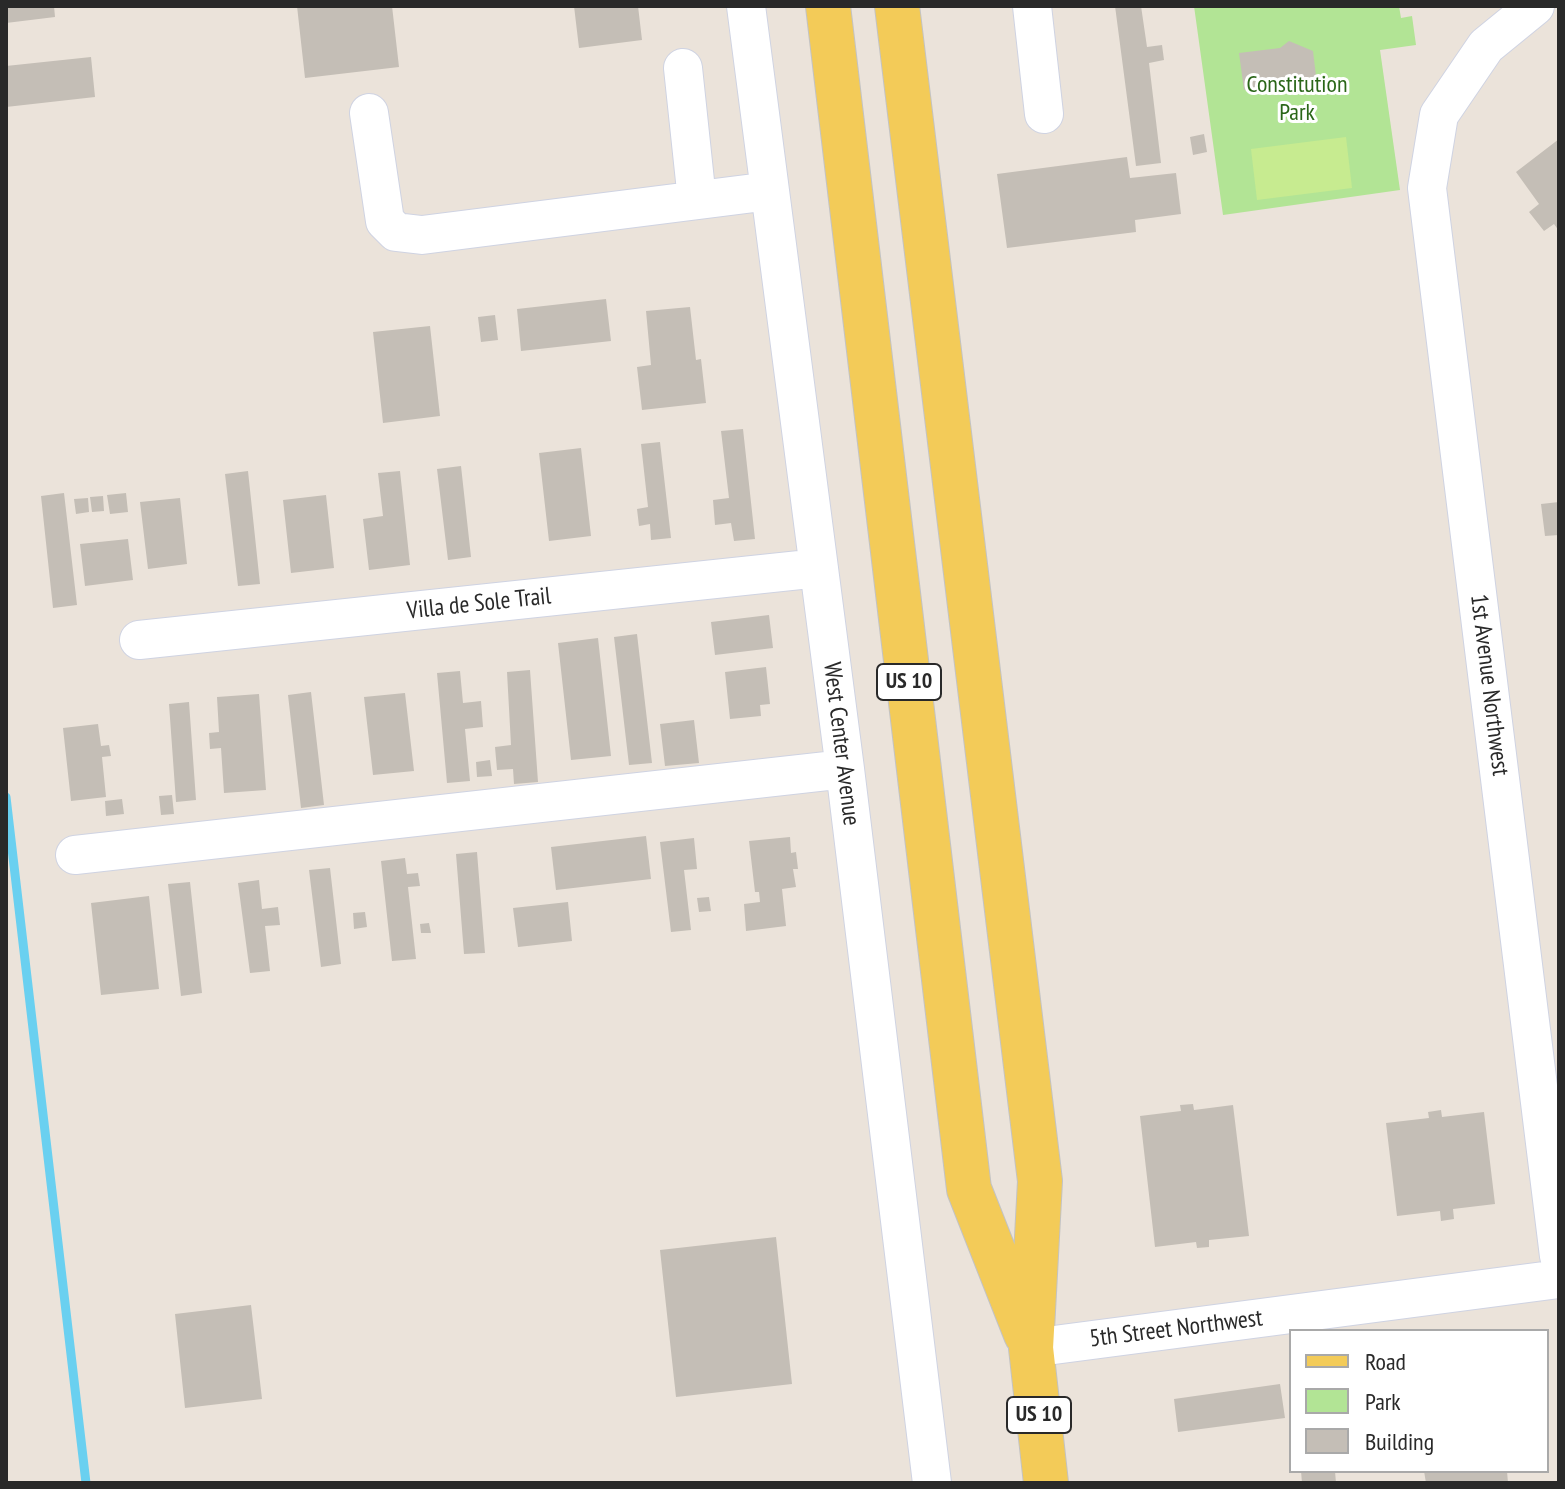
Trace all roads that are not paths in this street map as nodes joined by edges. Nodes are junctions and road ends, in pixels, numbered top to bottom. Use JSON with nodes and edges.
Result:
{"nodes":[{"id":1,"x":746,"y":6,"type":"edge"},
{"id":2,"x":828,"y":6,"type":"edge"},
{"id":3,"x":897,"y":6,"type":"edge"},
{"id":4,"x":1032,"y":6,"type":"edge"},
{"id":5,"x":1535,"y":6,"type":"edge"},
{"id":6,"x":683,"y":68,"type":"dead end"},
{"id":7,"x":369,"y":113,"type":"dead end"},
{"id":8,"x":1044,"y":114,"type":"dead end"},
{"id":9,"x":770,"y":191,"type":"junction"},
{"id":10,"x":697,"y":200,"type":"junction"},
{"id":11,"x":819,"y":568,"type":"junction"},
{"id":12,"x":139,"y":640,"type":"dead end"},
{"id":13,"x":845,"y":769,"type":"junction"},
{"id":14,"x":75,"y":855,"type":"dead end"},
{"id":15,"x":1559,"y":1256,"type":"edge"},
{"id":16,"x":1559,"y":1279,"type":"edge"},
{"id":17,"x":1031,"y":1348,"type":"junction"},
{"id":18,"x":932,"y":1483,"type":"edge"},
{"id":19,"x":1046,"y":1483,"type":"edge"}],
"edges":[{"from":1,"to":9,"type":"street","name":"West Center Avenue"},
{"from":2,"to":17,"type":"main road","number":"US 10"},
{"from":3,"to":17,"type":"main road","number":"US 10"},
{"from":4,"to":8,"type":"street"},
{"from":5,"to":15,"type":"street","name":"1st Avenue Northwest"},
{"from":6,"to":10,"type":"street"},
{"from":7,"to":10,"type":"street"},
{"from":9,"to":10,"type":"street"},
{"from":9,"to":11,"type":"street","name":"West Center Avenue"},
{"from":11,"to":12,"type":"street","name":"Villa de Sole Trail"},
{"from":11,"to":13,"type":"street","name":"West Center Avenue"},
{"from":13,"to":14,"type":"street"},
{"from":13,"to":18,"type":"street","name":"West Center Avenue"},
{"from":16,"to":17,"type":"street","name":"5th Street Northwest"},
{"from":17,"to":19,"type":"main road","number":"US 10"}]}
